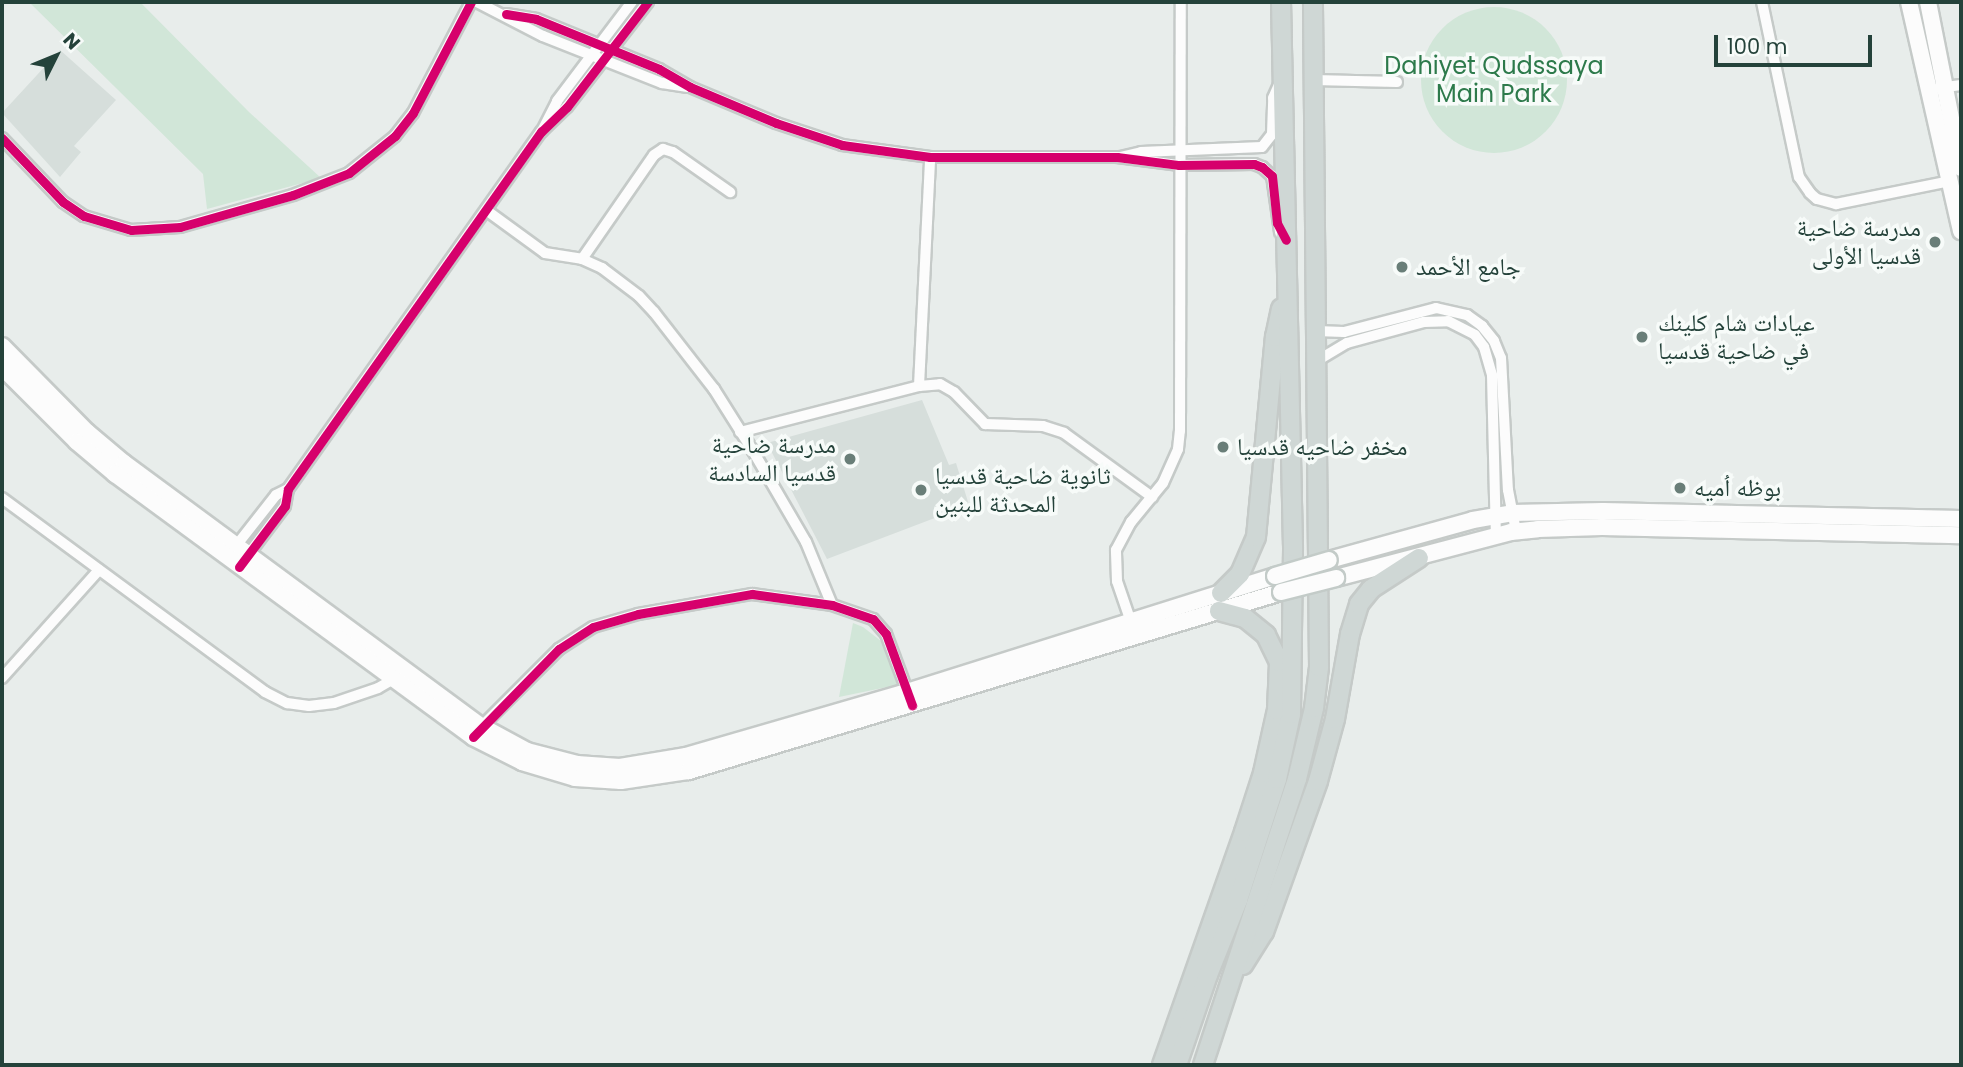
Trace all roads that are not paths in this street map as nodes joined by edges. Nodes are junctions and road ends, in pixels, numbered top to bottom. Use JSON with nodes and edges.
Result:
{"nodes":[{"id":1,"x":471,"y":2,"type":"edge"},
{"id":2,"x":477,"y":2,"type":"edge"},
{"id":3,"x":632,"y":2,"type":"edge"},
{"id":4,"x":648,"y":2,"type":"edge"},
{"id":5,"x":1181,"y":2,"type":"edge"},
{"id":6,"x":1281,"y":2,"type":"edge"},
{"id":7,"x":1313,"y":2,"type":"edge"},
{"id":8,"x":1762,"y":2,"type":"edge"},
{"id":9,"x":1909,"y":2,"type":"edge"},
{"id":10,"x":1928,"y":2,"type":"edge"},
{"id":11,"x":595,"y":50,"type":"junction"},
{"id":12,"x":609,"y":55,"type":"junction"},
{"id":13,"x":1282,"y":79,"type":"junction"},
{"id":14,"x":1314,"y":80,"type":"junction"},
{"id":15,"x":1397,"y":82,"type":"dead end"},
{"id":16,"x":1961,"y":85,"type":"edge"},
{"id":17,"x":1937,"y":88,"type":"junction"},
{"id":18,"x":541,"y":132,"type":"junction"},
{"id":19,"x":2,"y":138,"type":"edge"},
{"id":20,"x":1253,"y":149,"type":"junction"},
{"id":21,"x":1179,"y":150,"type":"junction"},
{"id":22,"x":930,"y":156,"type":"junction"},
{"id":23,"x":1117,"y":158,"type":"junction"},
{"id":24,"x":1254,"y":164,"type":"junction"},
{"id":25,"x":1179,"y":165,"type":"junction"},
{"id":26,"x":1956,"y":180,"type":"edge"},
{"id":27,"x":730,"y":192,"type":"dead end"},
{"id":28,"x":486,"y":210,"type":"junction"},
{"id":29,"x":1961,"y":231,"type":"edge"},
{"id":30,"x":1286,"y":240,"type":"junction"},
{"id":31,"x":582,"y":259,"type":"junction"},
{"id":32,"x":1287,"y":293,"type":"junction"},
{"id":33,"x":1316,"y":331,"type":"junction"},
{"id":34,"x":2,"y":346,"type":"edge"},
{"id":35,"x":1315,"y":362,"type":"junction"},
{"id":36,"x":2,"y":367,"type":"edge"},
{"id":37,"x":919,"y":386,"type":"junction"},
{"id":38,"x":1499,"y":423,"type":"junction"},
{"id":39,"x":740,"y":432,"type":"junction"},
{"id":40,"x":2,"y":498,"type":"edge"},
{"id":41,"x":1152,"y":498,"type":"junction"},
{"id":42,"x":1512,"y":513,"type":"junction"},
{"id":43,"x":1495,"y":515,"type":"junction"},
{"id":44,"x":1961,"y":519,"type":"edge"},
{"id":45,"x":1762,"y":522,"type":"junction"},
{"id":46,"x":1940,"y":526,"type":"junction"},
{"id":47,"x":1516,"y":531,"type":"junction"},
{"id":48,"x":1961,"y":535,"type":"edge"},
{"id":49,"x":1496,"y":536,"type":"junction"},
{"id":50,"x":238,"y":556,"type":"junction"},
{"id":51,"x":1419,"y":558,"type":"junction"},
{"id":52,"x":99,"y":570,"type":"junction"},
{"id":53,"x":1221,"y":593,"type":"junction"},
{"id":54,"x":832,"y":605,"type":"junction"},
{"id":55,"x":1219,"y":611,"type":"junction"},
{"id":56,"x":1131,"y":622,"type":"junction"},
{"id":57,"x":399,"y":675,"type":"junction"},
{"id":58,"x":2,"y":678,"type":"edge"},
{"id":59,"x":909,"y":698,"type":"junction"},
{"id":60,"x":477,"y":732,"type":"junction"},
{"id":61,"x":1233,"y":979,"type":"junction"},
{"id":62,"x":1162,"y":1065,"type":"edge"},
{"id":63,"x":1177,"y":1065,"type":"edge"},
{"id":64,"x":1202,"y":1065,"type":"edge"}],
"edges":[{"from":1,"to":19,"type":"street"},
{"from":2,"to":11,"type":"street"},
{"from":3,"to":11,"type":"street"},
{"from":4,"to":12,"type":"street"},
{"from":5,"to":21,"type":"street"},
{"from":6,"to":13,"type":"main road"},
{"from":7,"to":14,"type":"main road"},
{"from":8,"to":26,"type":"street"},
{"from":9,"to":17,"type":"main road"},
{"from":10,"to":17,"type":"main road"},
{"from":11,"to":12,"type":"street"},
{"from":11,"to":18,"type":"street"},
{"from":12,"to":18,"type":"street"},
{"from":12,"to":22,"type":"street"},
{"from":13,"to":20,"type":"street"},
{"from":13,"to":30,"type":"main road"},
{"from":14,"to":15,"type":"street"},
{"from":14,"to":33,"type":"main road"},
{"from":16,"to":17,"type":"street"},
{"from":17,"to":26,"type":"main road"},
{"from":18,"to":28,"type":"street"},
{"from":20,"to":21,"type":"street"},
{"from":20,"to":24,"type":"street"},
{"from":21,"to":23,"type":"street"},
{"from":21,"to":25,"type":"street"},
{"from":22,"to":23,"type":"street"},
{"from":22,"to":37,"type":"street"},
{"from":23,"to":25,"type":"street"},
{"from":24,"to":25,"type":"street"},
{"from":24,"to":30,"type":"street"},
{"from":25,"to":41,"type":"street"},
{"from":26,"to":29,"type":"main road"},
{"from":27,"to":31,"type":"street"},
{"from":28,"to":31,"type":"street"},
{"from":28,"to":50,"type":"street"},
{"from":30,"to":32,"type":"main road"},
{"from":31,"to":39,"type":"street"},
{"from":32,"to":53,"type":"main road"},
{"from":32,"to":63,"type":"main road"},
{"from":33,"to":35,"type":"main road"},
{"from":33,"to":38,"type":"street"},
{"from":34,"to":50,"type":"main road"},
{"from":35,"to":38,"type":"street"},
{"from":35,"to":61,"type":"main road"},
{"from":36,"to":50,"type":"main road"},
{"from":37,"to":39,"type":"street"},
{"from":37,"to":41,"type":"street"},
{"from":38,"to":42,"type":"street"},
{"from":38,"to":43,"type":"street"},
{"from":39,"to":54,"type":"street"},
{"from":40,"to":52,"type":"street"},
{"from":41,"to":56,"type":"street"},
{"from":42,"to":43,"type":"main road"},
{"from":42,"to":45,"type":"main road"},
{"from":42,"to":47,"type":"street"},
{"from":43,"to":49,"type":"street"},
{"from":43,"to":53,"type":"main road","bridge":true},
{"from":44,"to":46,"type":"main road"},
{"from":45,"to":46,"type":"main road"},
{"from":45,"to":47,"type":"main road"},
{"from":46,"to":48,"type":"main road"},
{"from":47,"to":49,"type":"main road"},
{"from":49,"to":51,"type":"main road"},
{"from":50,"to":57,"type":"main road"},
{"from":51,"to":55,"type":"main road","bridge":true},
{"from":51,"to":61,"type":"main road"},
{"from":52,"to":57,"type":"street"},
{"from":52,"to":58,"type":"street"},
{"from":53,"to":56,"type":"main road"},
{"from":54,"to":59,"type":"street"},
{"from":54,"to":60,"type":"street"},
{"from":55,"to":59,"type":"main road"},
{"from":55,"to":62,"type":"main road"},
{"from":56,"to":59,"type":"main road"},
{"from":57,"to":60,"type":"main road"},
{"from":59,"to":60,"type":"main road"},
{"from":61,"to":64,"type":"main road"}]}
